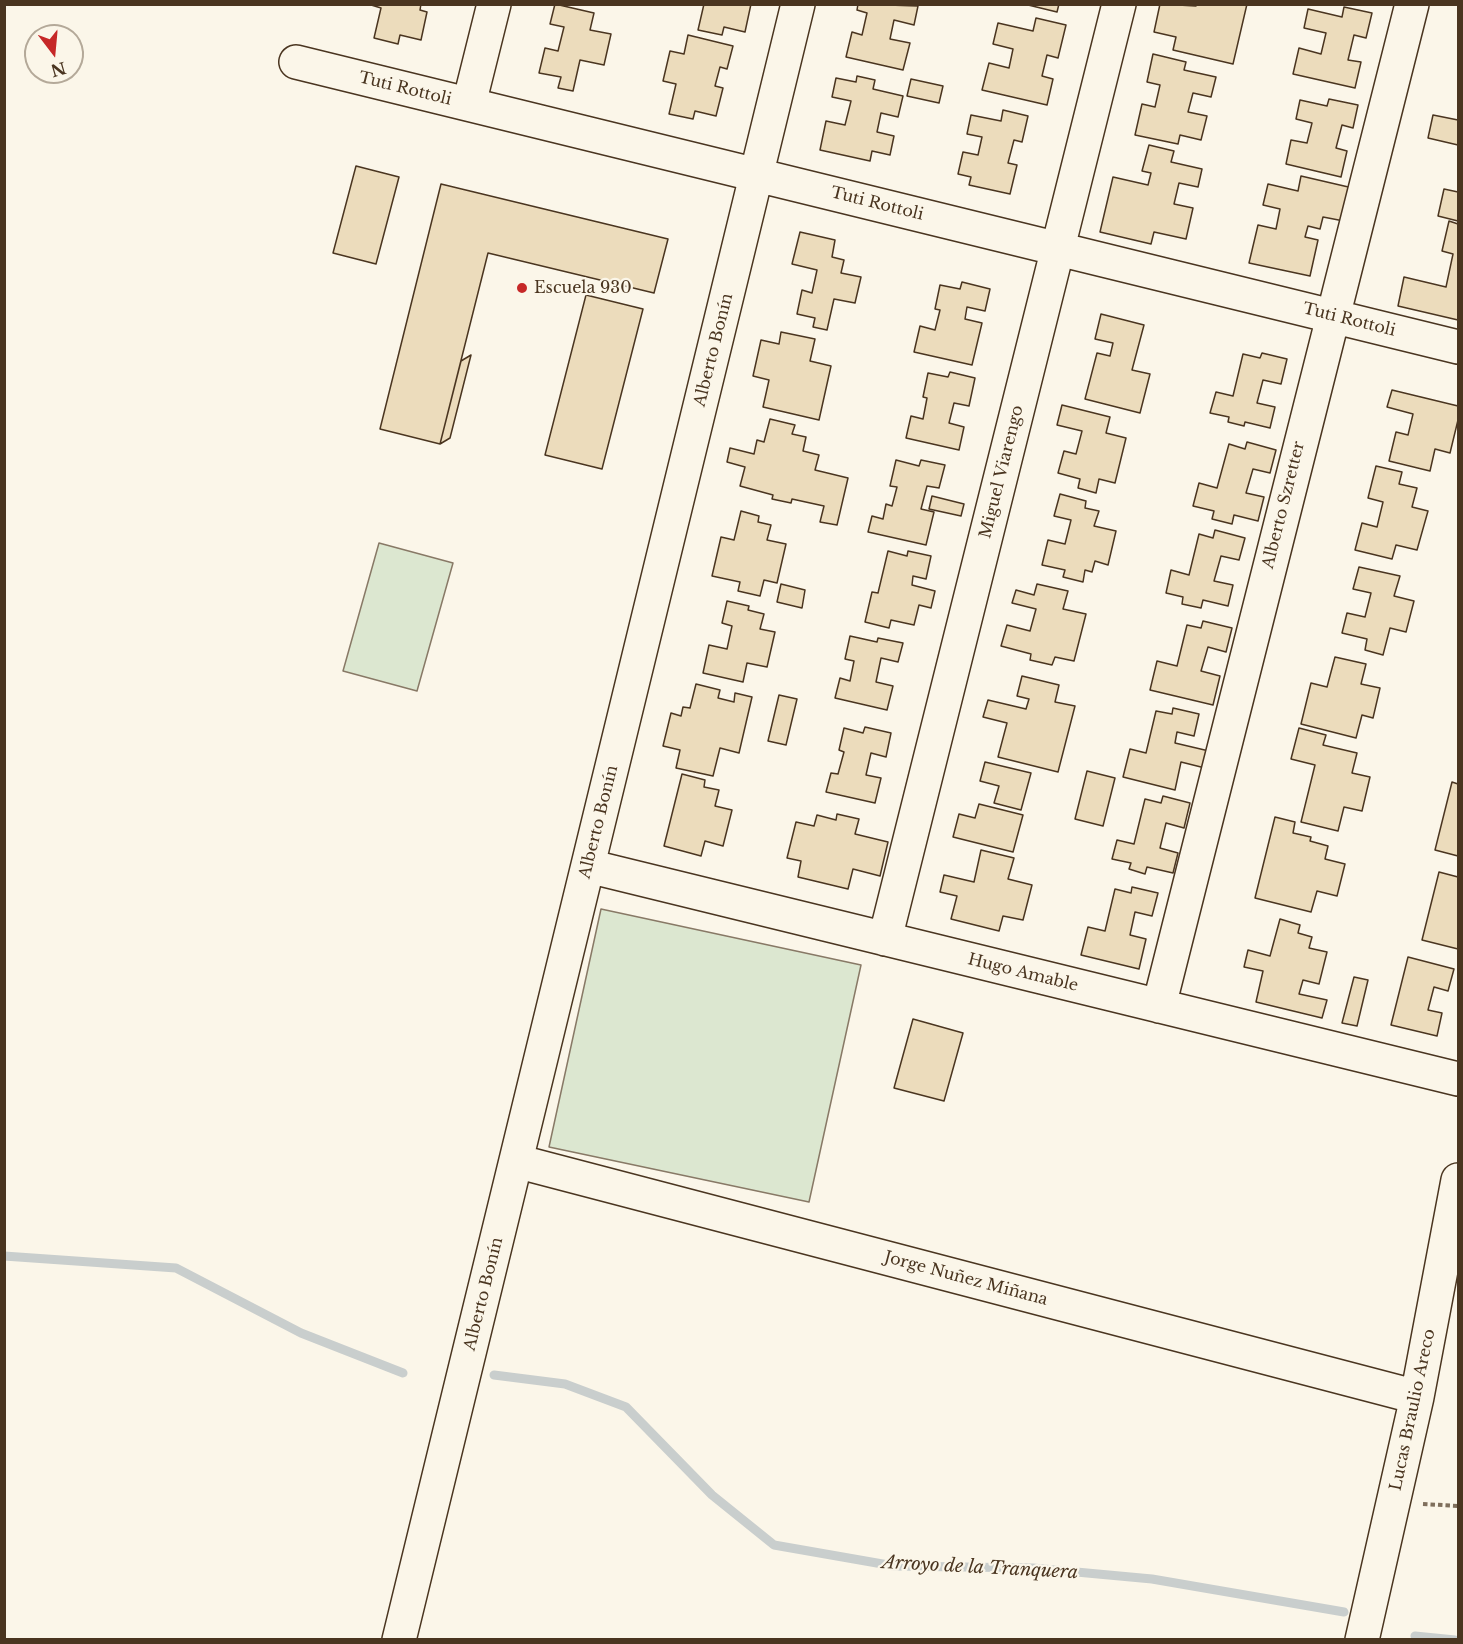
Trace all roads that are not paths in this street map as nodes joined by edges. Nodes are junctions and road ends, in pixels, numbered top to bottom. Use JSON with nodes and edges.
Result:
{"nodes":[{"id":1,"x":494,"y":4,"type":"edge"},
{"id":2,"x":798,"y":4,"type":"edge"},
{"id":3,"x":1119,"y":4,"type":"edge"},
{"id":4,"x":1412,"y":4,"type":"edge"},
{"id":5,"x":296,"y":62,"type":"dead end"},
{"id":6,"x":469,"y":104,"type":"junction"},
{"id":7,"x":756,"y":175,"type":"junction"},
{"id":8,"x":1058,"y":249,"type":"junction"},
{"id":9,"x":1332,"y":316,"type":"junction"},
{"id":10,"x":1458,"y":347,"type":"edge"},
{"id":11,"x":588,"y":866,"type":"junction"},
{"id":12,"x":885,"y":939,"type":"junction"},
{"id":13,"x":1159,"y":1006,"type":"junction"},
{"id":14,"x":1458,"y":1079,"type":"edge"},
{"id":15,"x":516,"y":1161,"type":"junction"},
{"id":16,"x":1458,"y":1180,"type":"edge"},
{"id":17,"x":1417,"y":1397,"type":"junction"},
{"id":18,"x":399,"y":1640,"type":"edge"},
{"id":19,"x":1362,"y":1640,"type":"edge"}],
"edges":[{"from":1,"to":6,"type":"street"},
{"from":2,"to":7,"type":"street","name":"Alberto Bonín"},
{"from":3,"to":8,"type":"street","name":"Miguel Viarengo"},
{"from":4,"to":9,"type":"street","name":"Alberto Szretter"},
{"from":5,"to":6,"type":"street","name":"Tuti Rottoli"},
{"from":6,"to":7,"type":"street","name":"Tuti Rottoli"},
{"from":7,"to":8,"type":"street","name":"Tuti Rottoli"},
{"from":7,"to":11,"type":"street","name":"Alberto Bonín"},
{"from":8,"to":9,"type":"street","name":"Tuti Rottoli"},
{"from":8,"to":12,"type":"street","name":"Miguel Viarengo"},
{"from":9,"to":10,"type":"street","name":"Tuti Rottoli"},
{"from":9,"to":13,"type":"street","name":"Alberto Szretter"},
{"from":11,"to":12,"type":"street","name":"Hugo Amable"},
{"from":11,"to":15,"type":"street","name":"Alberto Bonín"},
{"from":12,"to":13,"type":"street","name":"Hugo Amable"},
{"from":13,"to":14,"type":"street","name":"Hugo Amable"},
{"from":15,"to":17,"type":"street","name":"Jorge Nuñez Miñana"},
{"from":15,"to":18,"type":"street","name":"Alberto Bonín"},
{"from":16,"to":17,"type":"street","name":"Lucas Braulio Areco"},
{"from":17,"to":19,"type":"street","name":"Lucas Braulio Areco"}]}
